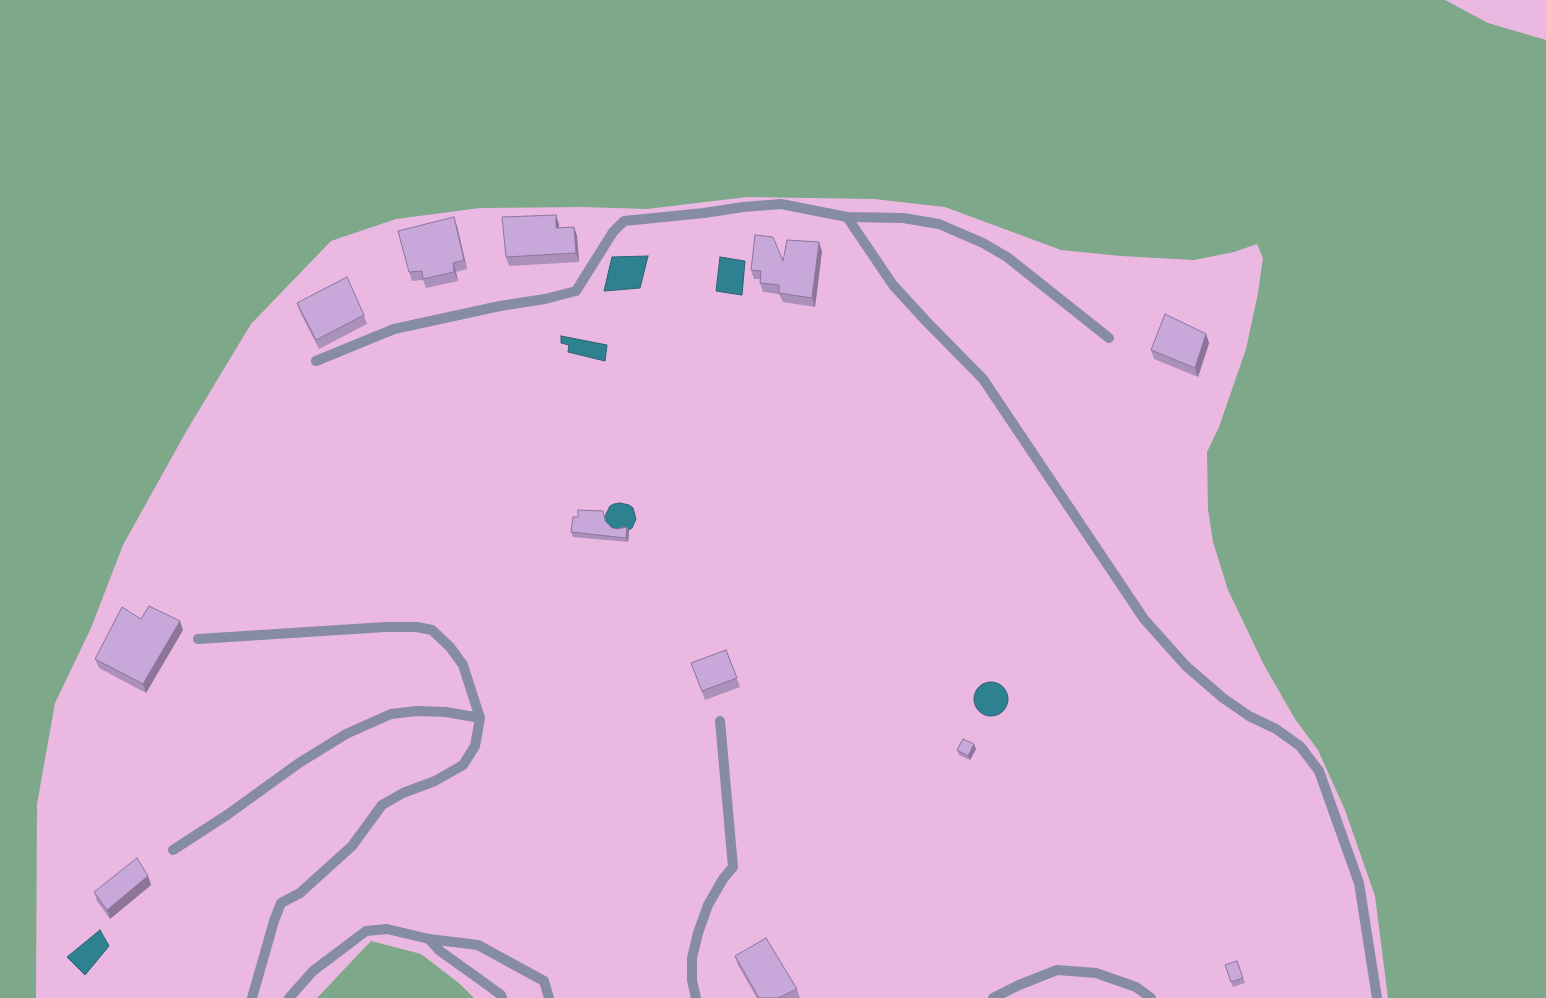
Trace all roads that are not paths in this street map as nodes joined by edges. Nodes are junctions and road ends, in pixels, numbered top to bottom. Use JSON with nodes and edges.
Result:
{"nodes":[{"id":1,"x":847,"y":217,"type":"junction"},
{"id":2,"x":1109,"y":338,"type":"dead end"},
{"id":3,"x":316,"y":361,"type":"dead end"},
{"id":4,"x":198,"y":639,"type":"dead end"},
{"id":5,"x":480,"y":718,"type":"junction"},
{"id":6,"x":720,"y":721,"type":"dead end"},
{"id":7,"x":173,"y":850,"type":"dead end"},
{"id":8,"x":429,"y":939,"type":"junction"},
{"id":9,"x":252,"y":998,"type":"edge"},
{"id":10,"x":289,"y":998,"type":"edge"},
{"id":11,"x":502,"y":998,"type":"edge"},
{"id":12,"x":550,"y":998,"type":"edge"},
{"id":13,"x":696,"y":998,"type":"edge"},
{"id":14,"x":993,"y":998,"type":"edge"},
{"id":15,"x":1151,"y":998,"type":"edge"},
{"id":16,"x":1377,"y":998,"type":"edge"}],
"edges":[{"from":1,"to":2,"type":"street"},
{"from":1,"to":3,"type":"street"},
{"from":1,"to":16,"type":"street"},
{"from":4,"to":5,"type":"street"},
{"from":5,"to":7,"type":"street"},
{"from":5,"to":9,"type":"street"},
{"from":6,"to":13,"type":"street"},
{"from":8,"to":10,"type":"street"},
{"from":8,"to":11,"type":"street"},
{"from":8,"to":12,"type":"street"},
{"from":14,"to":15,"type":"street"}]}
